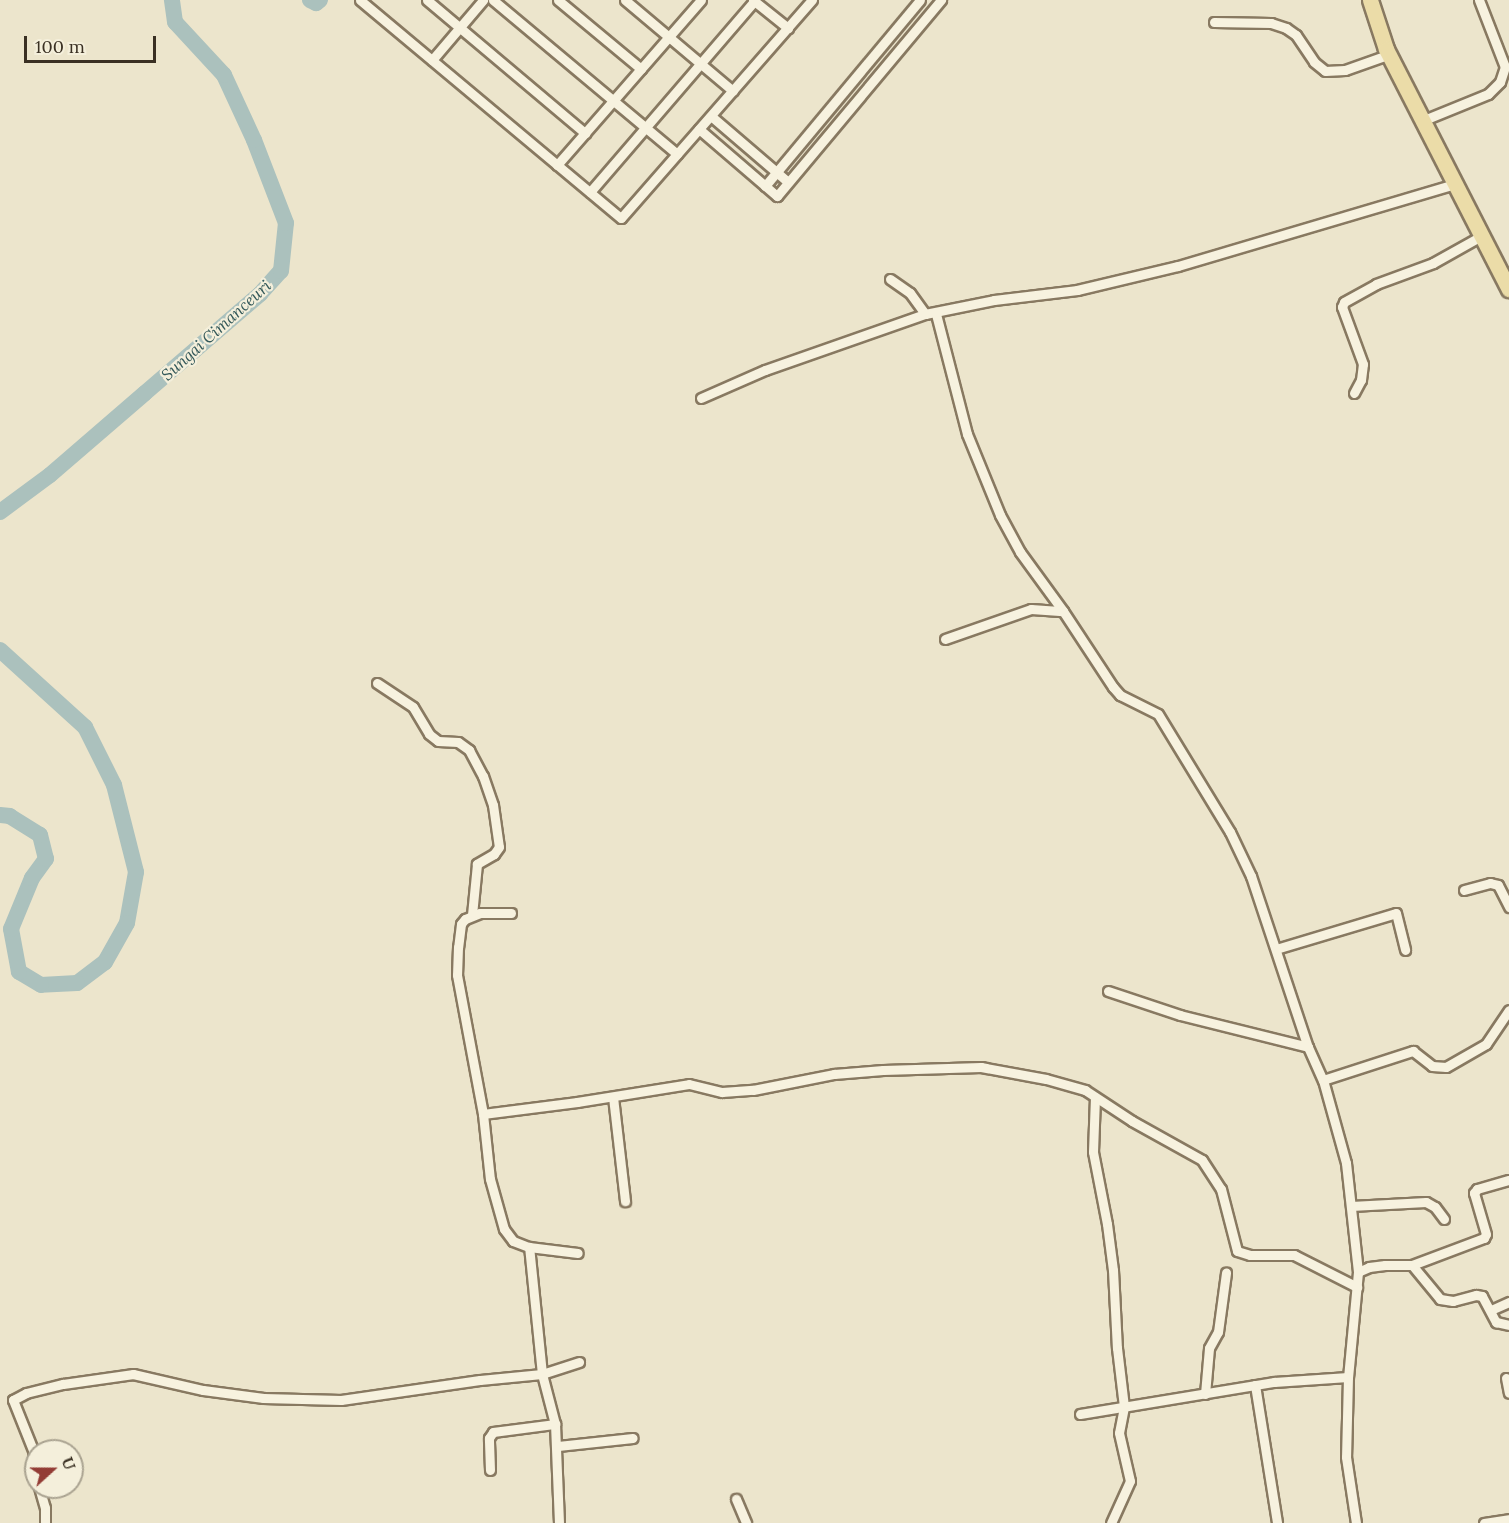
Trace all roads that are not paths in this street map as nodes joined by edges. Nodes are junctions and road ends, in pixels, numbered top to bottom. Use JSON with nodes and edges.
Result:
{"nodes":[{"id":1,"x":360,"y":0,"type":"edge"},
{"id":2,"x":427,"y":0,"type":"edge"},
{"id":3,"x":483,"y":0,"type":"edge"},
{"id":4,"x":493,"y":0,"type":"edge"},
{"id":5,"x":558,"y":0,"type":"edge"},
{"id":6,"x":625,"y":0,"type":"edge"},
{"id":7,"x":754,"y":0,"type":"edge"},
{"id":8,"x":812,"y":0,"type":"edge"},
{"id":9,"x":920,"y":0,"type":"edge"},
{"id":10,"x":940,"y":0,"type":"edge"},
{"id":11,"x":1370,"y":0,"type":"edge"},
{"id":12,"x":1479,"y":0,"type":"edge"},
{"id":13,"x":695,"y":2,"type":"edge"},
{"id":14,"x":1214,"y":22,"type":"dead end"},
{"id":15,"x":460,"y":27,"type":"junction"},
{"id":16,"x":788,"y":28,"type":"junction"},
{"id":17,"x":669,"y":37,"type":"junction"},
{"id":18,"x":1390,"y":54,"type":"junction"},
{"id":19,"x":432,"y":60,"type":"junction"},
{"id":20,"x":701,"y":63,"type":"junction"},
{"id":21,"x":1507,"y":66,"type":"edge"},
{"id":22,"x":641,"y":69,"type":"junction"},
{"id":23,"x":733,"y":91,"type":"junction"},
{"id":24,"x":613,"y":101,"type":"junction"},
{"id":25,"x":711,"y":116,"type":"junction"},
{"id":26,"x":1424,"y":120,"type":"junction"},
{"id":27,"x":645,"y":128,"type":"junction"},
{"id":28,"x":699,"y":129,"type":"junction"},
{"id":29,"x":585,"y":133,"type":"junction"},
{"id":30,"x":677,"y":154,"type":"junction"},
{"id":31,"x":557,"y":165,"type":"junction"},
{"id":32,"x":776,"y":172,"type":"junction"},
{"id":33,"x":788,"y":182,"type":"junction"},
{"id":34,"x":1455,"y":184,"type":"junction"},
{"id":35,"x":765,"y":186,"type":"junction"},
{"id":36,"x":590,"y":192,"type":"junction"},
{"id":37,"x":1483,"y":235,"type":"junction"},
{"id":38,"x":890,"y":279,"type":"dead end"},
{"id":39,"x":1509,"y":289,"type":"edge"},
{"id":40,"x":925,"y":314,"type":"junction"},
{"id":41,"x":936,"y":314,"type":"junction"},
{"id":42,"x":1354,"y":393,"type":"dead end"},
{"id":43,"x":701,"y":398,"type":"dead end"},
{"id":44,"x":1063,"y":611,"type":"junction"},
{"id":45,"x":945,"y":639,"type":"dead end"},
{"id":46,"x":377,"y":683,"type":"dead end"},
{"id":47,"x":1464,"y":890,"type":"dead end"},
{"id":48,"x":1509,"y":907,"type":"edge"},
{"id":49,"x":511,"y":913,"type":"dead end"},
{"id":50,"x":472,"y":915,"type":"junction"},
{"id":51,"x":1276,"y":949,"type":"junction"},
{"id":52,"x":1405,"y":950,"type":"dead end"},
{"id":53,"x":1108,"y":991,"type":"dead end"},
{"id":54,"x":1509,"y":1010,"type":"edge"},
{"id":55,"x":1308,"y":1047,"type":"junction"},
{"id":56,"x":1323,"y":1080,"type":"junction"},
{"id":57,"x":613,"y":1097,"type":"junction"},
{"id":58,"x":1095,"y":1097,"type":"junction"},
{"id":59,"x":483,"y":1114,"type":"junction"},
{"id":60,"x":1509,"y":1180,"type":"edge"},
{"id":61,"x":625,"y":1201,"type":"dead end"},
{"id":62,"x":1351,"y":1206,"type":"junction"},
{"id":63,"x":1444,"y":1219,"type":"dead end"},
{"id":64,"x":529,"y":1247,"type":"junction"},
{"id":65,"x":578,"y":1253,"type":"dead end"},
{"id":66,"x":1412,"y":1265,"type":"junction"},
{"id":67,"x":1358,"y":1272,"type":"junction"},
{"id":68,"x":1227,"y":1273,"type":"dead end"},
{"id":69,"x":1357,"y":1287,"type":"junction"},
{"id":70,"x":1509,"y":1302,"type":"edge"},
{"id":71,"x":1491,"y":1310,"type":"junction"},
{"id":72,"x":1509,"y":1325,"type":"edge"},
{"id":73,"x":579,"y":1362,"type":"dead end"},
{"id":74,"x":542,"y":1374,"type":"junction"},
{"id":75,"x":1348,"y":1377,"type":"junction"},
{"id":76,"x":1506,"y":1378,"type":"dead end"},
{"id":77,"x":1255,"y":1385,"type":"junction"},
{"id":78,"x":1205,"y":1394,"type":"junction"},
{"id":79,"x":1509,"y":1394,"type":"edge"},
{"id":80,"x":1124,"y":1407,"type":"junction"},
{"id":81,"x":1080,"y":1414,"type":"dead end"},
{"id":82,"x":555,"y":1424,"type":"junction"},
{"id":83,"x":633,"y":1438,"type":"dead end"},
{"id":84,"x":29,"y":1439,"type":"edge"},
{"id":85,"x":558,"y":1446,"type":"junction"},
{"id":86,"x":490,"y":1470,"type":"dead end"},
{"id":87,"x":42,"y":1499,"type":"edge"},
{"id":88,"x":736,"y":1499,"type":"dead end"},
{"id":89,"x":1509,"y":1519,"type":"edge"},
{"id":90,"x":45,"y":1523,"type":"edge"},
{"id":91,"x":559,"y":1523,"type":"edge"},
{"id":92,"x":746,"y":1523,"type":"edge"},
{"id":93,"x":1111,"y":1523,"type":"edge"},
{"id":94,"x":1277,"y":1523,"type":"edge"},
{"id":95,"x":1356,"y":1523,"type":"edge"},
{"id":96,"x":1484,"y":1523,"type":"edge"}],
"edges":[{"from":1,"to":19,"type":"street"},
{"from":2,"to":15,"type":"street"},
{"from":3,"to":15,"type":"street"},
{"from":4,"to":24,"type":"street"},
{"from":5,"to":22,"type":"street"},
{"from":6,"to":17,"type":"street"},
{"from":7,"to":16,"type":"street"},
{"from":7,"to":20,"type":"street"},
{"from":8,"to":16,"type":"street"},
{"from":9,"to":32,"type":"street"},
{"from":10,"to":33,"type":"street"},
{"from":11,"to":18,"type":"main road"},
{"from":12,"to":21,"type":"street"},
{"from":13,"to":17,"type":"street"},
{"from":14,"to":18,"type":"street"},
{"from":15,"to":19,"type":"street"},
{"from":15,"to":29,"type":"street"},
{"from":16,"to":23,"type":"street"},
{"from":17,"to":20,"type":"street"},
{"from":17,"to":22,"type":"street"},
{"from":18,"to":26,"type":"main road"},
{"from":19,"to":31,"type":"street"},
{"from":20,"to":23,"type":"street"},
{"from":20,"to":27,"type":"street"},
{"from":21,"to":26,"type":"street"},
{"from":22,"to":24,"type":"street"},
{"from":23,"to":25,"type":"street"},
{"from":24,"to":27,"type":"street"},
{"from":24,"to":29,"type":"street"},
{"from":25,"to":28,"type":"street"},
{"from":25,"to":32,"type":"street"},
{"from":26,"to":34,"type":"main road"},
{"from":27,"to":30,"type":"street"},
{"from":27,"to":36,"type":"street"},
{"from":28,"to":30,"type":"street"},
{"from":28,"to":35,"type":"street"},
{"from":29,"to":31,"type":"street"},
{"from":30,"to":36,"type":"street"},
{"from":31,"to":36,"type":"street"},
{"from":32,"to":33,"type":"street"},
{"from":32,"to":35,"type":"street"},
{"from":33,"to":35,"type":"street"},
{"from":34,"to":37,"type":"main road"},
{"from":34,"to":41,"type":"street"},
{"from":37,"to":39,"type":"main road"},
{"from":37,"to":42,"type":"street"},
{"from":38,"to":40,"type":"street"},
{"from":40,"to":41,"type":"street"},
{"from":40,"to":43,"type":"street"},
{"from":41,"to":44,"type":"street"},
{"from":44,"to":45,"type":"street"},
{"from":44,"to":51,"type":"street"},
{"from":46,"to":50,"type":"street"},
{"from":47,"to":48,"type":"street"},
{"from":49,"to":50,"type":"street"},
{"from":50,"to":59,"type":"street"},
{"from":51,"to":52,"type":"street"},
{"from":51,"to":55,"type":"street"},
{"from":53,"to":55,"type":"street"},
{"from":54,"to":56,"type":"street"},
{"from":55,"to":56,"type":"street"},
{"from":56,"to":62,"type":"street"},
{"from":57,"to":58,"type":"street"},
{"from":57,"to":59,"type":"street"},
{"from":57,"to":61,"type":"street"},
{"from":58,"to":69,"type":"street"},
{"from":58,"to":80,"type":"street"},
{"from":59,"to":64,"type":"street"},
{"from":60,"to":66,"type":"street"},
{"from":62,"to":63,"type":"street"},
{"from":62,"to":67,"type":"street"},
{"from":64,"to":65,"type":"street"},
{"from":64,"to":74,"type":"street"},
{"from":66,"to":67,"type":"street"},
{"from":66,"to":71,"type":"street"},
{"from":67,"to":69,"type":"street"},
{"from":68,"to":78,"type":"street"},
{"from":69,"to":75,"type":"street"},
{"from":70,"to":71,"type":"street"},
{"from":71,"to":72,"type":"street"},
{"from":73,"to":74,"type":"street"},
{"from":74,"to":82,"type":"street"},
{"from":74,"to":84,"type":"street"},
{"from":75,"to":77,"type":"street"},
{"from":75,"to":95,"type":"street"},
{"from":76,"to":79,"type":"street"},
{"from":77,"to":78,"type":"street"},
{"from":77,"to":94,"type":"street"},
{"from":78,"to":80,"type":"street"},
{"from":80,"to":81,"type":"street"},
{"from":80,"to":93,"type":"street"},
{"from":82,"to":85,"type":"street"},
{"from":82,"to":86,"type":"street"},
{"from":83,"to":85,"type":"street"},
{"from":85,"to":91,"type":"street"},
{"from":87,"to":90,"type":"street"},
{"from":88,"to":92,"type":"street"},
{"from":89,"to":96,"type":"street"}]}
